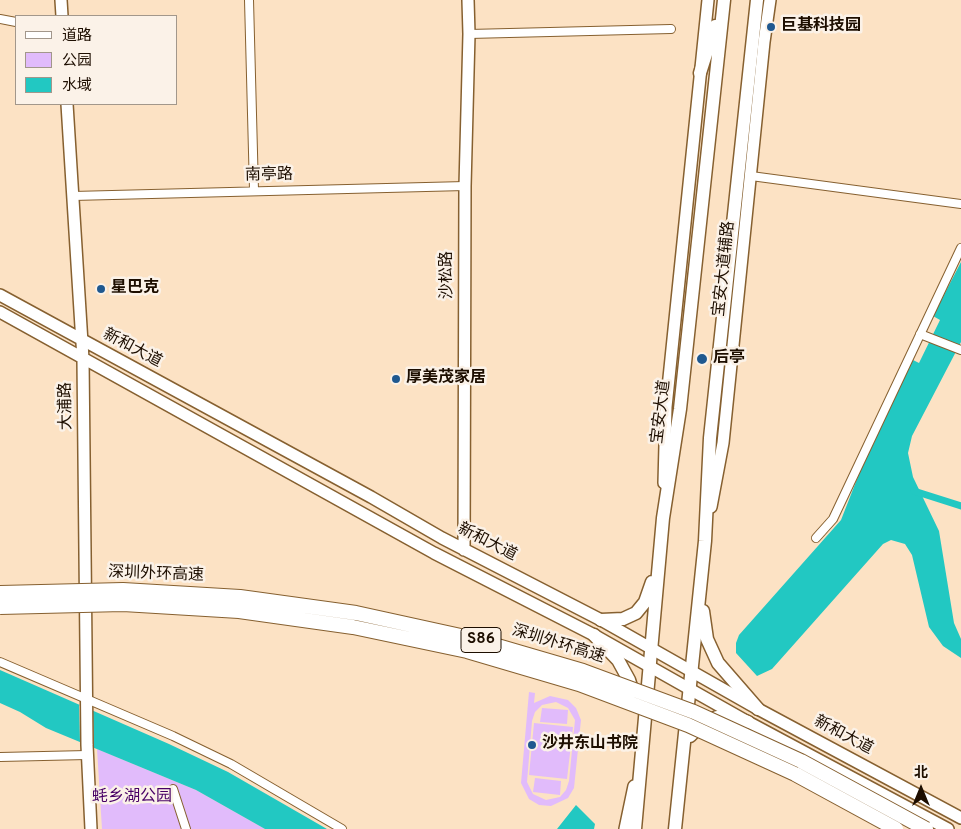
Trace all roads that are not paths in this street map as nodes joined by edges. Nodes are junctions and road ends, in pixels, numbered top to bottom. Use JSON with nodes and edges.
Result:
{"nodes":[{"id":1,"x":61,"y":0,"type":"edge"},
{"id":2,"x":249,"y":0,"type":"edge"},
{"id":3,"x":468,"y":0,"type":"edge"},
{"id":4,"x":708,"y":0,"type":"edge"},
{"id":5,"x":724,"y":0,"type":"edge"},
{"id":6,"x":756,"y":0,"type":"edge"},
{"id":7,"x":764,"y":0,"type":"edge"},
{"id":8,"x":770,"y":0,"type":"edge"},
{"id":9,"x":62,"y":15,"type":"edge"},
{"id":10,"x":0,"y":19,"type":"edge"},
{"id":11,"x":15,"y":22,"type":"edge"},
{"id":12,"x":671,"y":29,"type":"dead end"},
{"id":13,"x":469,"y":34,"type":"junction"},
{"id":14,"x":750,"y":40,"type":"junction"},
{"id":15,"x":700,"y":73,"type":"junction"},
{"id":16,"x":67,"y":105,"type":"edge"},
{"id":17,"x":751,"y":176,"type":"junction"},
{"id":18,"x":465,"y":186,"type":"junction"},
{"id":19,"x":254,"y":190,"type":"junction"},
{"id":20,"x":73,"y":196,"type":"junction"},
{"id":21,"x":961,"y":204,"type":"edge"},
{"id":22,"x":961,"y":248,"type":"edge"},
{"id":23,"x":0,"y":295,"type":"edge"},
{"id":24,"x":0,"y":312,"type":"edge"},
{"id":25,"x":920,"y":334,"type":"junction"},
{"id":26,"x":82,"y":340,"type":"junction"},
{"id":27,"x":961,"y":350,"type":"edge"},
{"id":28,"x":82,"y":359,"type":"junction"},
{"id":29,"x":663,"y":518,"type":"junction"},
{"id":30,"x":816,"y":538,"type":"dead end"},
{"id":31,"x":705,"y":541,"type":"junction"},
{"id":32,"x":464,"y":550,"type":"junction"},
{"id":33,"x":660,"y":556,"type":"junction"},
{"id":34,"x":701,"y":578,"type":"junction"},
{"id":35,"x":0,"y":593,"type":"edge"},
{"id":36,"x":0,"y":607,"type":"edge"},
{"id":37,"x":601,"y":620,"type":"junction"},
{"id":38,"x":594,"y":634,"type":"junction"},
{"id":39,"x":652,"y":649,"type":"junction"},
{"id":40,"x":0,"y":662,"type":"edge"},
{"id":41,"x":650,"y":666,"type":"junction"},
{"id":42,"x":691,"y":671,"type":"junction"},
{"id":43,"x":689,"y":688,"type":"junction"},
{"id":44,"x":86,"y":704,"type":"junction"},
{"id":45,"x":758,"y":708,"type":"junction"},
{"id":46,"x":748,"y":722,"type":"junction"},
{"id":47,"x":642,"y":744,"type":"junction"},
{"id":48,"x":683,"y":749,"type":"junction"},
{"id":49,"x":87,"y":750,"type":"junction"},
{"id":50,"x":0,"y":757,"type":"edge"},
{"id":51,"x":641,"y":758,"type":"junction"},
{"id":52,"x":173,"y":789,"type":"dead end"},
{"id":53,"x":961,"y":818,"type":"edge"},
{"id":54,"x":91,"y":829,"type":"edge"},
{"id":55,"x":186,"y":829,"type":"edge"},
{"id":56,"x":342,"y":829,"type":"edge"},
{"id":57,"x":625,"y":829,"type":"edge"},
{"id":58,"x":635,"y":829,"type":"edge"},
{"id":59,"x":675,"y":829,"type":"edge"},
{"id":60,"x":896,"y":829,"type":"edge"},
{"id":61,"x":926,"y":829,"type":"edge"},
{"id":62,"x":948,"y":829,"type":"edge"}],
"edges":[{"from":1,"to":9,"type":"main road"},
{"from":2,"to":19,"type":"street"},
{"from":3,"to":13,"type":"main road","name":"沙松路"},
{"from":4,"to":15,"type":"main road"},
{"from":5,"to":15,"type":"main road"},
{"from":5,"to":29,"type":"main road","name":"宝安大道"},
{"from":6,"to":14,"type":"main road"},
{"from":7,"to":14,"type":"main road"},
{"from":8,"to":17,"type":"main road","name":"宝安大道辅路"},
{"from":10,"to":11,"type":"street"},
{"from":12,"to":13,"type":"street"},
{"from":13,"to":18,"type":"main road","name":"沙松路"},
{"from":14,"to":31,"type":"main road"},
{"from":15,"to":29,"type":"main road"},
{"from":16,"to":20,"type":"main road","name":"大浦路"},
{"from":17,"to":21,"type":"street"},
{"from":17,"to":31,"type":"main road","name":"宝安大道辅路"},
{"from":18,"to":19,"type":"street","name":"南亭路"},
{"from":18,"to":32,"type":"main road","name":"沙松路"},
{"from":19,"to":20,"type":"street","name":"南亭路"},
{"from":20,"to":26,"type":"main road","name":"大浦路"},
{"from":22,"to":25,"type":"street"},
{"from":23,"to":26,"type":"main road","name":"新和大道"},
{"from":24,"to":28,"type":"main road","name":"新和大道"},
{"from":25,"to":27,"type":"street"},
{"from":25,"to":30,"type":"street"},
{"from":26,"to":28,"type":"main road","name":"大浦路"},
{"from":26,"to":32,"type":"main road","name":"新和大道"},
{"from":28,"to":38,"type":"main road","name":"新和大道"},
{"from":28,"to":44,"type":"main road","name":"大浦路"},
{"from":29,"to":33,"type":"main road","name":"宝安大道"},
{"from":31,"to":34,"type":"main road"},
{"from":32,"to":37,"type":"main road","name":"新和大道"},
{"from":33,"to":37,"type":"main road"},
{"from":33,"to":39,"type":"main road","name":"宝安大道"},
{"from":34,"to":42,"type":"main road"},
{"from":34,"to":45,"type":"main road"},
{"from":35,"to":61,"type":"highway","name":"深圳外环高速","number":"S86","bridge":true},
{"from":36,"to":60,"type":"highway","name":"深圳外环高速","number":"S86","bridge":true},
{"from":37,"to":39,"type":"main road","name":"新和大道"},
{"from":38,"to":41,"type":"main road","name":"新和大道"},
{"from":38,"to":47,"type":"main road"},
{"from":39,"to":41,"type":"main road","name":"宝安大道"},
{"from":39,"to":42,"type":"main road","name":"新和大道"},
{"from":40,"to":44,"type":"street"},
{"from":41,"to":43,"type":"main road","name":"新和大道"},
{"from":41,"to":47,"type":"main road","name":"宝安大道"},
{"from":42,"to":43,"type":"main road"},
{"from":42,"to":45,"type":"main road","name":"新和大道"},
{"from":43,"to":46,"type":"main road","name":"新和大道"},
{"from":43,"to":48,"type":"main road"},
{"from":44,"to":49,"type":"main road","name":"大浦路"},
{"from":44,"to":56,"type":"street"},
{"from":45,"to":53,"type":"main road","name":"新和大道"},
{"from":46,"to":48,"type":"main road"},
{"from":46,"to":62,"type":"main road","name":"新和大道"},
{"from":47,"to":51,"type":"main road","name":"宝安大道"},
{"from":48,"to":59,"type":"main road"},
{"from":49,"to":50,"type":"street"},
{"from":49,"to":54,"type":"main road"},
{"from":51,"to":57,"type":"main road"},
{"from":51,"to":58,"type":"main road","name":"宝安大道"},
{"from":52,"to":55,"type":"street"}]}
